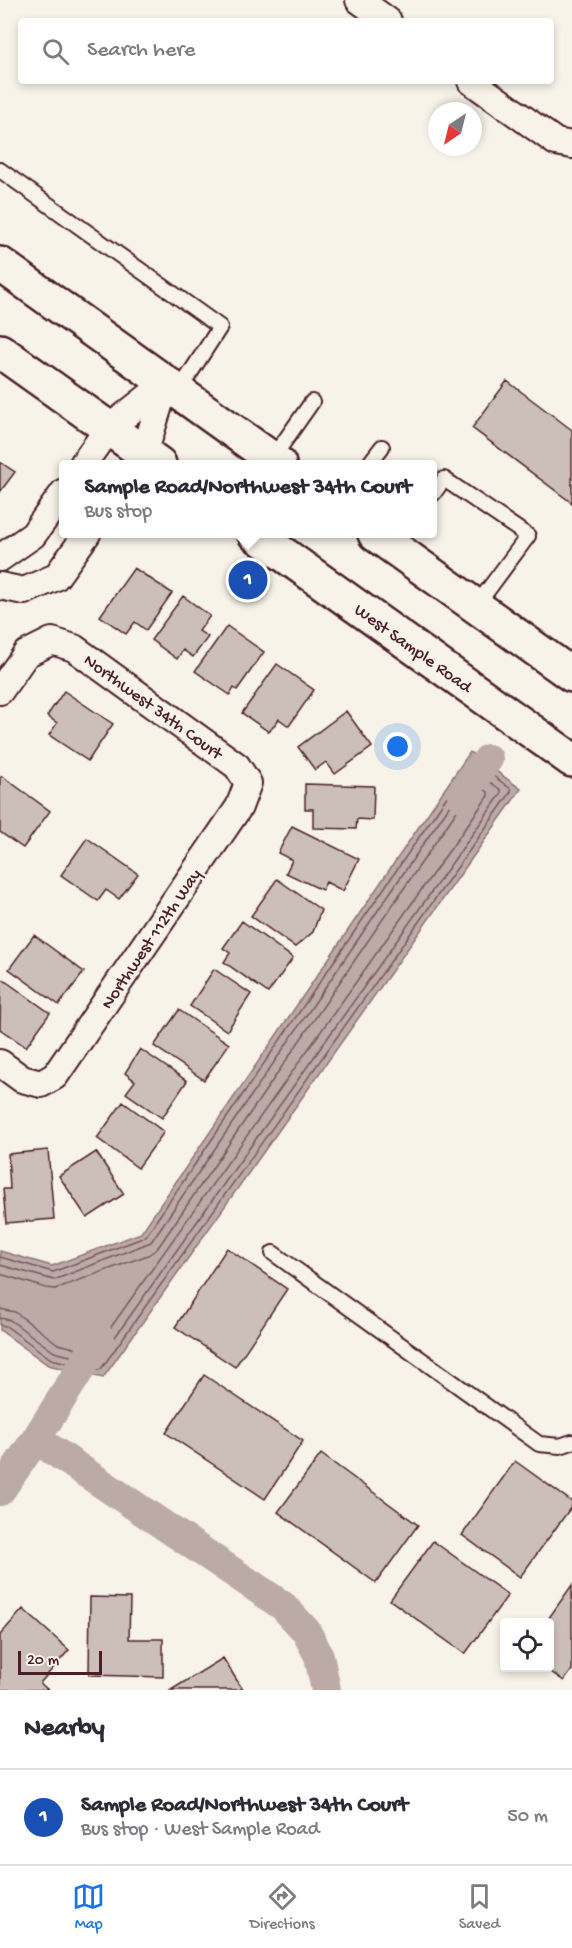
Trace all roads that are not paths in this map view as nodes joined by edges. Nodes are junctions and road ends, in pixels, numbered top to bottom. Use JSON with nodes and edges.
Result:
{"nodes":[{"id":1,"x":359,"y":0,"type":"edge"},
{"id":2,"x":384,"y":18,"type":"edge"},
{"id":3,"x":475,"y":84,"type":"edge"},
{"id":4,"x":572,"y":145,"type":"edge"},
{"id":5,"x":0,"y":170,"type":"edge"},
{"id":6,"x":0,"y":264,"type":"edge"},
{"id":7,"x":0,"y":351,"type":"edge"},
{"id":8,"x":172,"y":388,"type":"junction"},
{"id":9,"x":312,"y":402,"type":"dead end"},
{"id":10,"x":108,"y":429,"type":"junction"},
{"id":11,"x":382,"y":447,"type":"dead end"},
{"id":12,"x":86,"y":460,"type":"edge"},
{"id":13,"x":145,"y":460,"type":"edge"},
{"id":14,"x":146,"y":460,"type":"edge"},
{"id":15,"x":272,"y":460,"type":"edge"},
{"id":16,"x":276,"y":460,"type":"edge"},
{"id":17,"x":373,"y":460,"type":"edge"},
{"id":18,"x":437,"y":488,"type":"edge"},
{"id":19,"x":59,"y":498,"type":"edge"},
{"id":20,"x":84,"y":538,"type":"edge"},
{"id":21,"x":261,"y":538,"type":"edge"},
{"id":22,"x":390,"y":538,"type":"edge"},
{"id":23,"x":0,"y":558,"type":"edge"},
{"id":24,"x":0,"y":586,"type":"edge"},
{"id":25,"x":476,"y":606,"type":"junction"},
{"id":26,"x":572,"y":675,"type":"edge"},
{"id":27,"x":0,"y":692,"type":"edge"},
{"id":28,"x":572,"y":760,"type":"edge"},
{"id":29,"x":248,"y":783,"type":"joint"},
{"id":30,"x":0,"y":1063,"type":"edge"},
{"id":31,"x":273,"y":1253,"type":"dead end"},
{"id":32,"x":572,"y":1442,"type":"edge"}],
"edges":[{"from":1,"to":2,"type":"street"},
{"from":3,"to":4,"type":"street"},
{"from":5,"to":8,"type":"lane"},
{"from":6,"to":8,"type":"main road"},
{"from":7,"to":10,"type":"main road"},
{"from":8,"to":10,"type":"street"},
{"from":8,"to":14,"type":"street"},
{"from":8,"to":15,"type":"main road"},
{"from":9,"to":16,"type":"lane"},
{"from":10,"to":12,"type":"street"},
{"from":10,"to":13,"type":"main road"},
{"from":11,"to":17,"type":"lane"},
{"from":18,"to":25,"type":"lane"},
{"from":19,"to":23,"type":"street"},
{"from":20,"to":24,"type":"street"},
{"from":21,"to":28,"type":"main road","name":"West Sample Road"},
{"from":22,"to":25,"type":"main road"},
{"from":25,"to":26,"type":"main road"},
{"from":27,"to":29,"type":"street","name":"Northwest 34th Court"},
{"from":29,"to":30,"type":"street","name":"Northwest 112th Way"},
{"from":31,"to":32,"type":"lane"}]}
